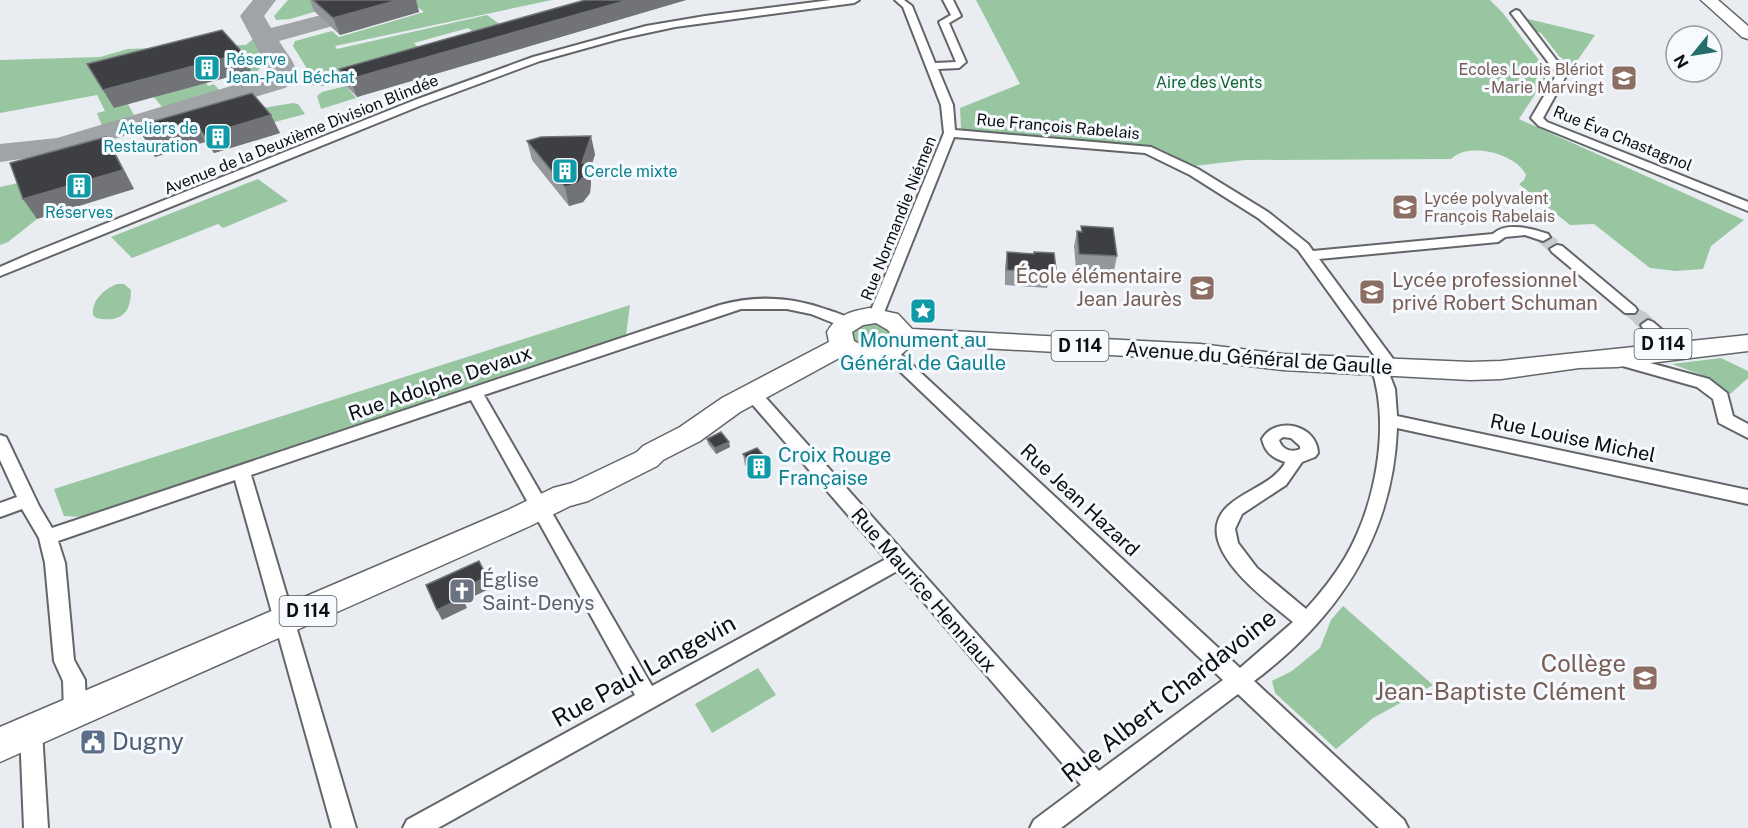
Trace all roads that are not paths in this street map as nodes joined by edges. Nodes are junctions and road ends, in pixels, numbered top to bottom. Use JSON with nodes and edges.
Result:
{"nodes":[{"id":1,"x":848,"y":0,"type":"edge"},
{"id":2,"x":948,"y":0,"type":"edge"},
{"id":3,"x":1709,"y":0,"type":"edge"},
{"id":4,"x":1720,"y":0,"type":"edge"},
{"id":5,"x":896,"y":1,"type":"edge"},
{"id":6,"x":1516,"y":13,"type":"dead end"},
{"id":7,"x":1748,"y":24,"type":"edge"},
{"id":8,"x":1748,"y":34,"type":"edge"},
{"id":9,"x":937,"y":41,"type":"junction"},
{"id":10,"x":931,"y":66,"type":"junction"},
{"id":11,"x":950,"y":133,"type":"junction"},
{"id":12,"x":1748,"y":207,"type":"edge"},
{"id":13,"x":1543,"y":237,"type":"tunnel mouth"},
{"id":14,"x":1557,"y":249,"type":"tunnel mouth"},
{"id":15,"x":1309,"y":256,"type":"junction"},
{"id":16,"x":0,"y":272,"type":"edge"},
{"id":17,"x":1630,"y":310,"type":"tunnel mouth"},
{"id":18,"x":876,"y":315,"type":"junction"},
{"id":19,"x":1648,"y":325,"type":"tunnel mouth"},
{"id":20,"x":845,"y":334,"type":"junction"},
{"id":21,"x":1748,"y":334,"type":"edge"},
{"id":22,"x":1669,"y":343,"type":"junction"},
{"id":23,"x":1748,"y":343,"type":"edge"},
{"id":24,"x":897,"y":344,"type":"junction"},
{"id":25,"x":1617,"y":359,"type":"junction"},
{"id":26,"x":1579,"y":360,"type":"junction"},
{"id":27,"x":1385,"y":367,"type":"junction"},
{"id":28,"x":475,"y":393,"type":"junction"},
{"id":29,"x":752,"y":393,"type":"junction"},
{"id":30,"x":1388,"y":420,"type":"junction"},
{"id":31,"x":1748,"y":432,"type":"edge"},
{"id":32,"x":0,"y":441,"type":"edge"},
{"id":33,"x":1295,"y":458,"type":"dead end"},
{"id":34,"x":242,"y":473,"type":"junction"},
{"id":35,"x":1748,"y":496,"type":"edge"},
{"id":36,"x":27,"y":500,"type":"junction"},
{"id":37,"x":552,"y":502,"type":"junction"},
{"id":38,"x":0,"y":510,"type":"edge"},
{"id":39,"x":48,"y":537,"type":"junction"},
{"id":40,"x":898,"y":561,"type":"junction"},
{"id":41,"x":285,"y":621,"type":"junction"},
{"id":42,"x":1307,"y":621,"type":"junction"},
{"id":43,"x":1239,"y":681,"type":"junction"},
{"id":44,"x":649,"y":700,"type":"junction"},
{"id":45,"x":75,"y":712,"type":"junction"},
{"id":46,"x":16,"y":738,"type":"edge"},
{"id":47,"x":1097,"y":786,"type":"junction"},
{"id":48,"x":36,"y":828,"type":"edge"},
{"id":49,"x":345,"y":828,"type":"edge"},
{"id":50,"x":416,"y":828,"type":"edge"},
{"id":51,"x":1042,"y":828,"type":"edge"},
{"id":52,"x":1396,"y":828,"type":"edge"}],
"edges":[{"from":1,"to":16,"type":"street","name":"Avenue de la Deuxième Division Blindée"},
{"from":2,"to":9,"type":"street"},
{"from":3,"to":8,"type":"main road"},
{"from":4,"to":7,"type":"main road"},
{"from":5,"to":9,"type":"street","name":"Rue Normandie Niémen"},
{"from":6,"to":12,"type":"street","name":"Rue Éva Chastagnol"},
{"from":9,"to":10,"type":"street","name":"Rue Normandie Niémen"},
{"from":9,"to":10,"type":"street"},
{"from":10,"to":11,"type":"street","name":"Rue Normandie Niémen"},
{"from":11,"to":15,"type":"street","name":"Rue François Rabelais"},
{"from":11,"to":18,"type":"street","name":"Rue Normandie Niémen"},
{"from":13,"to":15,"type":"street"},
{"from":14,"to":17,"type":"street"},
{"from":15,"to":27,"type":"street","name":"Rue François Rabelais"},
{"from":18,"to":20,"type":"main road"},
{"from":18,"to":24,"type":"main road"},
{"from":19,"to":22,"type":"street"},
{"from":20,"to":24,"type":"main road"},
{"from":20,"to":28,"type":"street","name":"Rue Adolphe Devaux"},
{"from":20,"to":29,"type":"main road","number":"D 114"},
{"from":21,"to":22,"type":"main road","name":"Avenue du Général de Gaulle","number":"D 114"},
{"from":22,"to":26,"type":"main road","name":"Avenue du Général de Gaulle","number":"D 114"},
{"from":23,"to":25,"type":"main road","name":"Avenue du Général de Gaulle","number":"D 114"},
{"from":24,"to":27,"type":"main road","name":"Avenue du Général de Gaulle","number":"D 114"},
{"from":24,"to":43,"type":"street","name":"Rue Jean Hazard"},
{"from":25,"to":26,"type":"main road","name":"Avenue du Général de Gaulle","number":"D 114"},
{"from":25,"to":31,"type":"street"},
{"from":26,"to":27,"type":"main road","name":"Avenue du Général de Gaulle","number":"D 114"},
{"from":27,"to":30,"type":"street","name":"Rue Albert Chardavoine"},
{"from":28,"to":34,"type":"street","name":"Rue Adolphe Devaux"},
{"from":28,"to":37,"type":"street"},
{"from":29,"to":37,"type":"main road","number":"D 114"},
{"from":29,"to":40,"type":"street","name":"Rue Maurice Henniaux"},
{"from":30,"to":35,"type":"street","name":"Rue Louise Michel"},
{"from":30,"to":42,"type":"street","name":"Rue Albert Chardavoine"},
{"from":32,"to":36,"type":"street"},
{"from":33,"to":42,"type":"street"},
{"from":34,"to":39,"type":"street","name":"Rue Adolphe Devaux"},
{"from":34,"to":41,"type":"street"},
{"from":36,"to":38,"type":"street"},
{"from":36,"to":39,"type":"street"},
{"from":37,"to":41,"type":"main road","number":"D 114"},
{"from":37,"to":44,"type":"street"},
{"from":39,"to":45,"type":"street"},
{"from":40,"to":44,"type":"street","name":"Rue Paul Langevin"},
{"from":40,"to":47,"type":"street","name":"Rue Maurice Henniaux"},
{"from":41,"to":45,"type":"main road","number":"D 114"},
{"from":41,"to":49,"type":"street"},
{"from":42,"to":43,"type":"street","name":"Rue Albert Chardavoine"},
{"from":43,"to":47,"type":"street","name":"Rue Albert Chardavoine"},
{"from":43,"to":52,"type":"street","name":"Rue Jean Hazard"},
{"from":44,"to":50,"type":"street","name":"Rue Paul Langevin"},
{"from":45,"to":46,"type":"main road","number":"D 114"},
{"from":46,"to":48,"type":"street"},
{"from":47,"to":51,"type":"street","name":"Rue Albert Chardavoine"}]}
